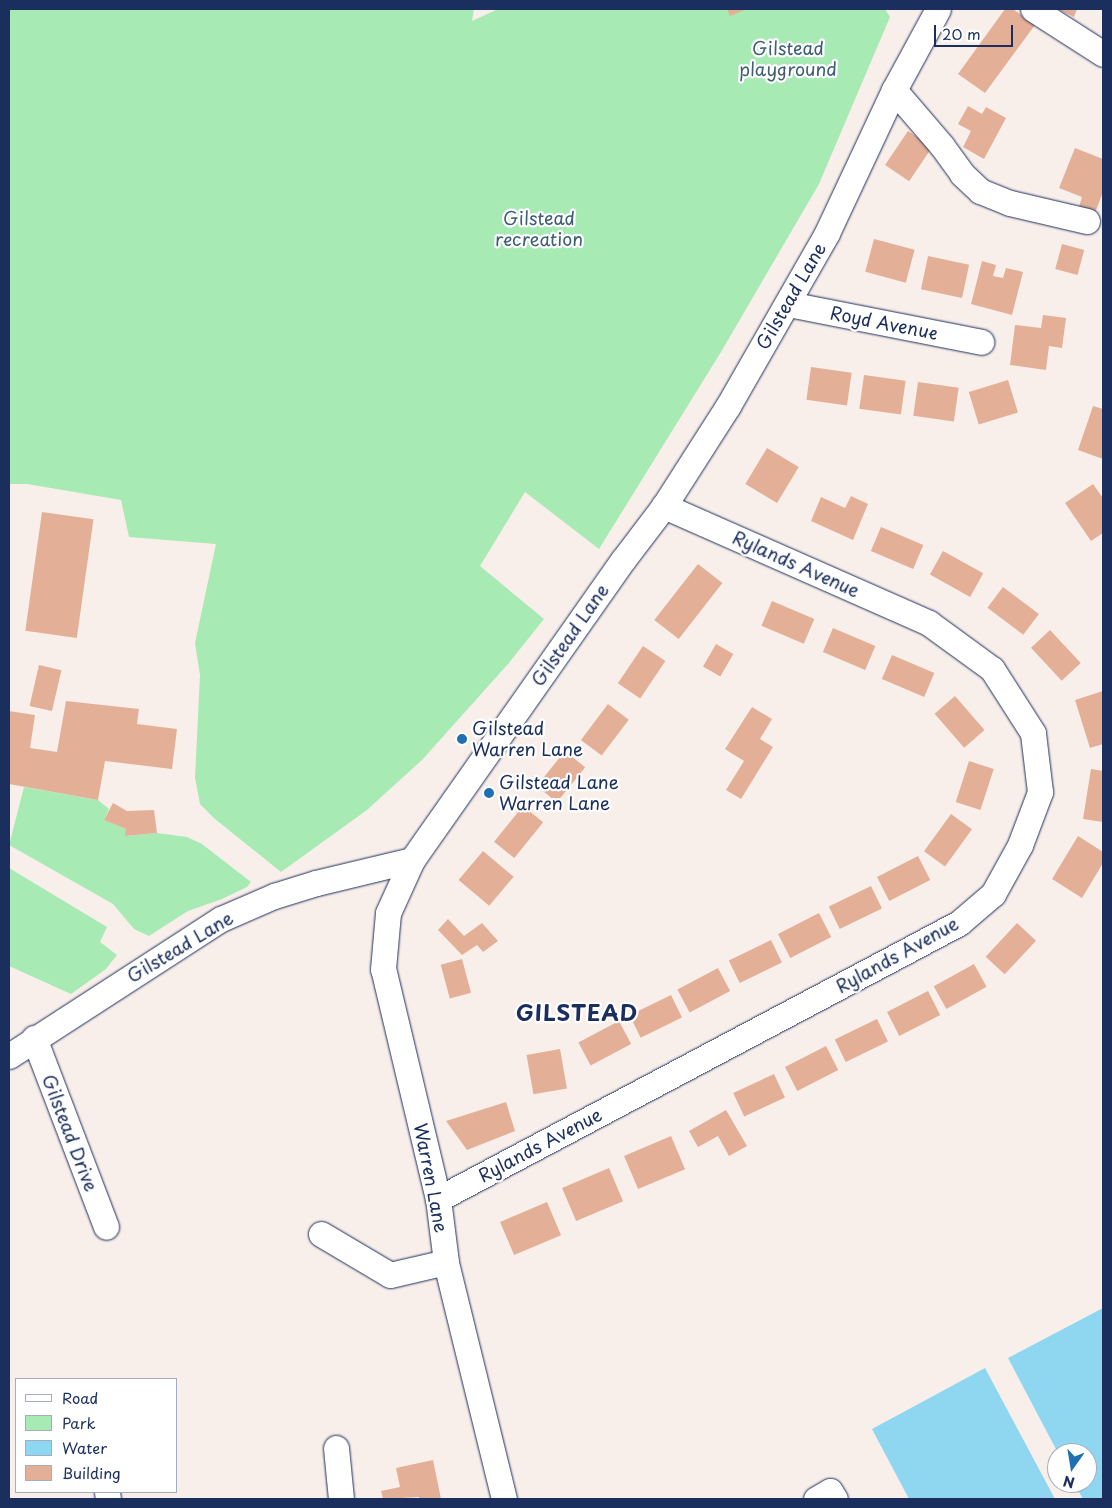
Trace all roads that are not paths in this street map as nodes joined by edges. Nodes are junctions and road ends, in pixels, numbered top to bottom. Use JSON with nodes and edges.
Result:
{"nodes":[{"id":1,"x":937,"y":9,"type":"edge"},
{"id":2,"x":1033,"y":9,"type":"edge"},
{"id":3,"x":1103,"y":54,"type":"edge"},
{"id":4,"x":894,"y":90,"type":"junction"},
{"id":5,"x":1088,"y":221,"type":"dead end"},
{"id":6,"x":788,"y":304,"type":"junction"},
{"id":7,"x":981,"y":342,"type":"dead end"},
{"id":8,"x":664,"y":506,"type":"junction"},
{"id":9,"x":412,"y":860,"type":"junction"},
{"id":10,"x":34,"y":1038,"type":"junction"},
{"id":11,"x":9,"y":1056,"type":"edge"},
{"id":12,"x":438,"y":1199,"type":"junction"},
{"id":13,"x":106,"y":1227,"type":"dead end"},
{"id":14,"x":321,"y":1234,"type":"dead end"},
{"id":15,"x":446,"y":1262,"type":"junction"},
{"id":16,"x":336,"y":1448,"type":"dead end"},
{"id":17,"x":341,"y":1499,"type":"edge"},
{"id":18,"x":504,"y":1499,"type":"edge"},
{"id":19,"x":816,"y":1499,"type":"edge"},
{"id":20,"x":835,"y":1499,"type":"edge"}],
"edges":[{"from":1,"to":4,"type":"street","name":"Gilstead Lane"},
{"from":2,"to":3,"type":"street"},
{"from":4,"to":5,"type":"street"},
{"from":4,"to":6,"type":"street","name":"Gilstead Lane"},
{"from":6,"to":7,"type":"street","name":"Royd Avenue"},
{"from":6,"to":8,"type":"street","name":"Gilstead Lane"},
{"from":8,"to":9,"type":"street","name":"Gilstead Lane"},
{"from":8,"to":12,"type":"street","name":"Rylands Avenue"},
{"from":9,"to":10,"type":"street","name":"Gilstead Lane"},
{"from":9,"to":12,"type":"street","name":"Warren Lane"},
{"from":10,"to":11,"type":"street","name":"Gilstead Lane"},
{"from":10,"to":13,"type":"street","name":"Gilstead Drive"},
{"from":12,"to":15,"type":"street","name":"Warren Lane"},
{"from":14,"to":15,"type":"street"},
{"from":15,"to":18,"type":"street","name":"Warren Lane"},
{"from":16,"to":17,"type":"street"},
{"from":19,"to":20,"type":"street"}]}
